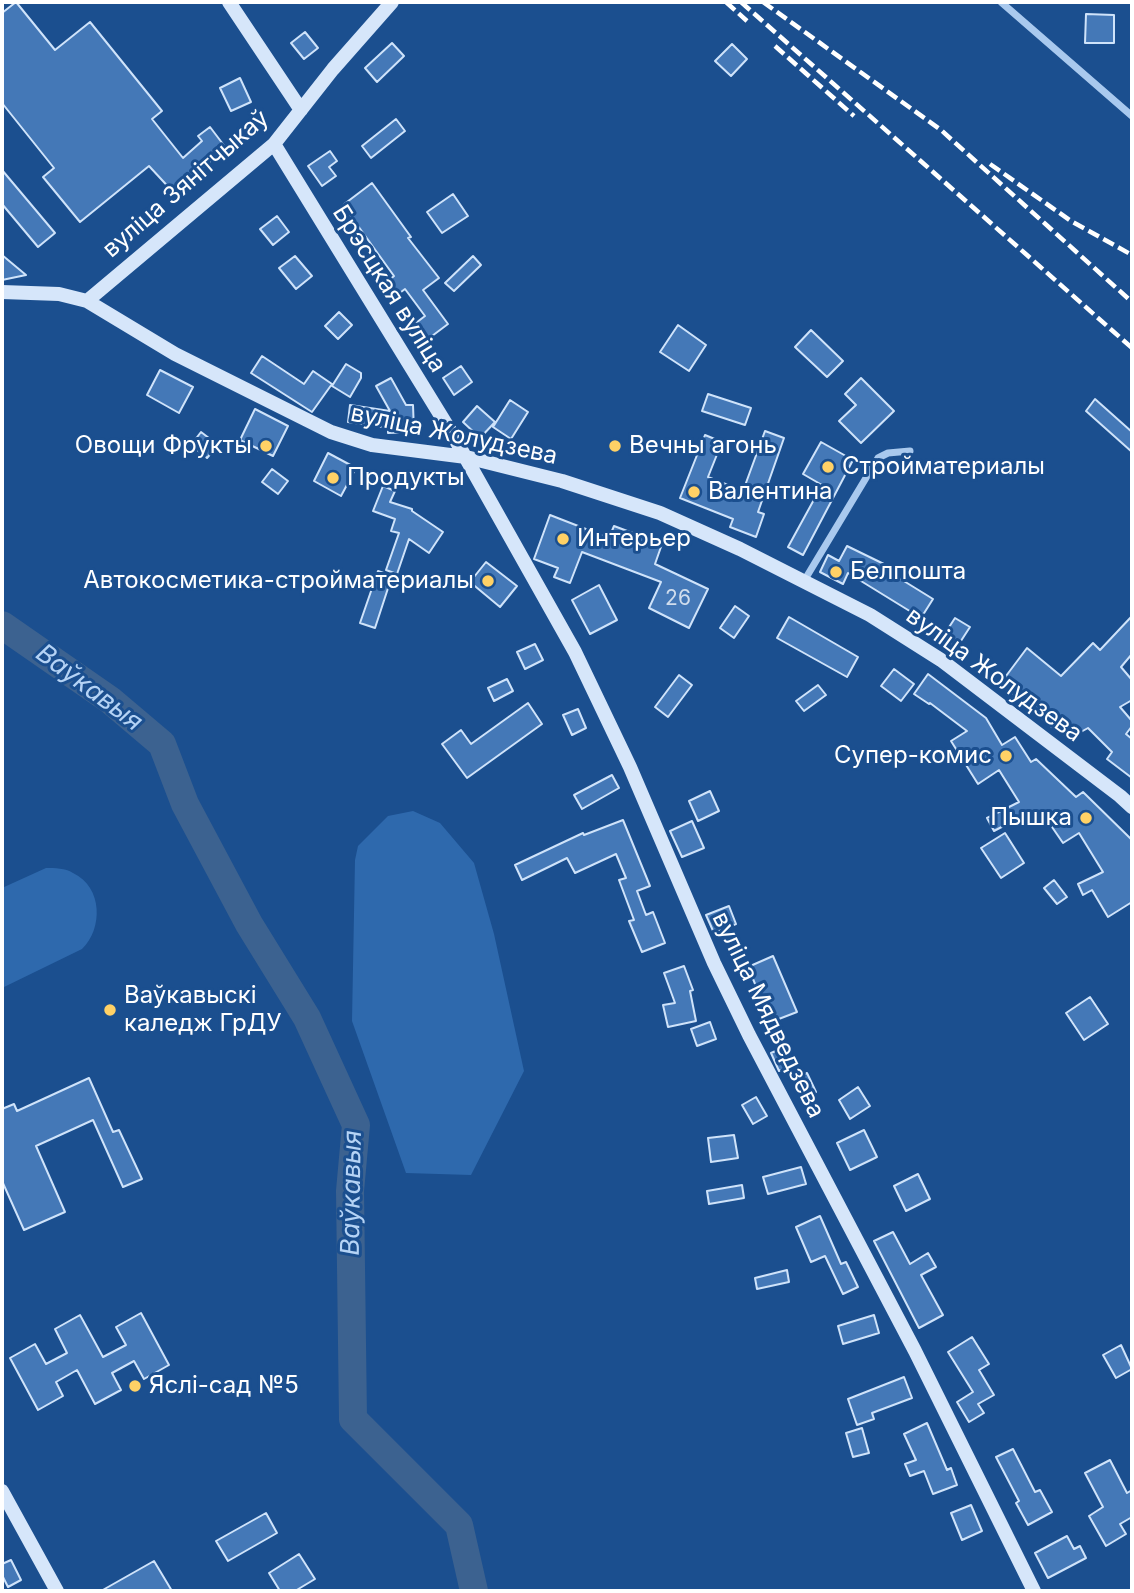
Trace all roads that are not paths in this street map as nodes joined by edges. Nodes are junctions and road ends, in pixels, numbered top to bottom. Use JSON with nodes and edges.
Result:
{"nodes":[{"id":1,"x":229,"y":2,"type":"edge"},
{"id":2,"x":392,"y":2,"type":"edge"},
{"id":3,"x":1001,"y":2,"type":"edge"},
{"id":4,"x":301,"y":110,"type":"junction"},
{"id":5,"x":1132,"y":116,"type":"edge"},
{"id":6,"x":274,"y":145,"type":"junction"},
{"id":7,"x":2,"y":292,"type":"edge"},
{"id":8,"x":87,"y":301,"type":"junction"},
{"id":9,"x":910,"y":451,"type":"dead end"},
{"id":10,"x":466,"y":457,"type":"junction"},
{"id":11,"x":804,"y":581,"type":"junction"},
{"id":12,"x":1132,"y":807,"type":"edge"},
{"id":13,"x":2,"y":1491,"type":"edge"},
{"id":14,"x":57,"y":1591,"type":"edge"},
{"id":15,"x":1034,"y":1591,"type":"edge"}],
"edges":[{"from":1,"to":4,"type":"street"},
{"from":2,"to":4,"type":"street","name":"вуліца Зянітчыкаў"},
{"from":3,"to":5,"type":"street"},
{"from":4,"to":6,"type":"street","name":"вуліца Зянітчыкаў"},
{"from":6,"to":8,"type":"street","name":"вуліца Зянітчыкаў"},
{"from":6,"to":10,"type":"street","name":"Брэсцкая вуліца"},
{"from":7,"to":8,"type":"street","name":"вуліца Жолудзева"},
{"from":8,"to":10,"type":"street","name":"вуліца Жолудзева"},
{"from":9,"to":11,"type":"street"},
{"from":10,"to":11,"type":"street","name":"вуліца Жолудзева"},
{"from":10,"to":15,"type":"street","name":"вуліца Мядведзева"},
{"from":11,"to":12,"type":"street","name":"вуліца Жолудзева"},
{"from":13,"to":14,"type":"street"}]}
